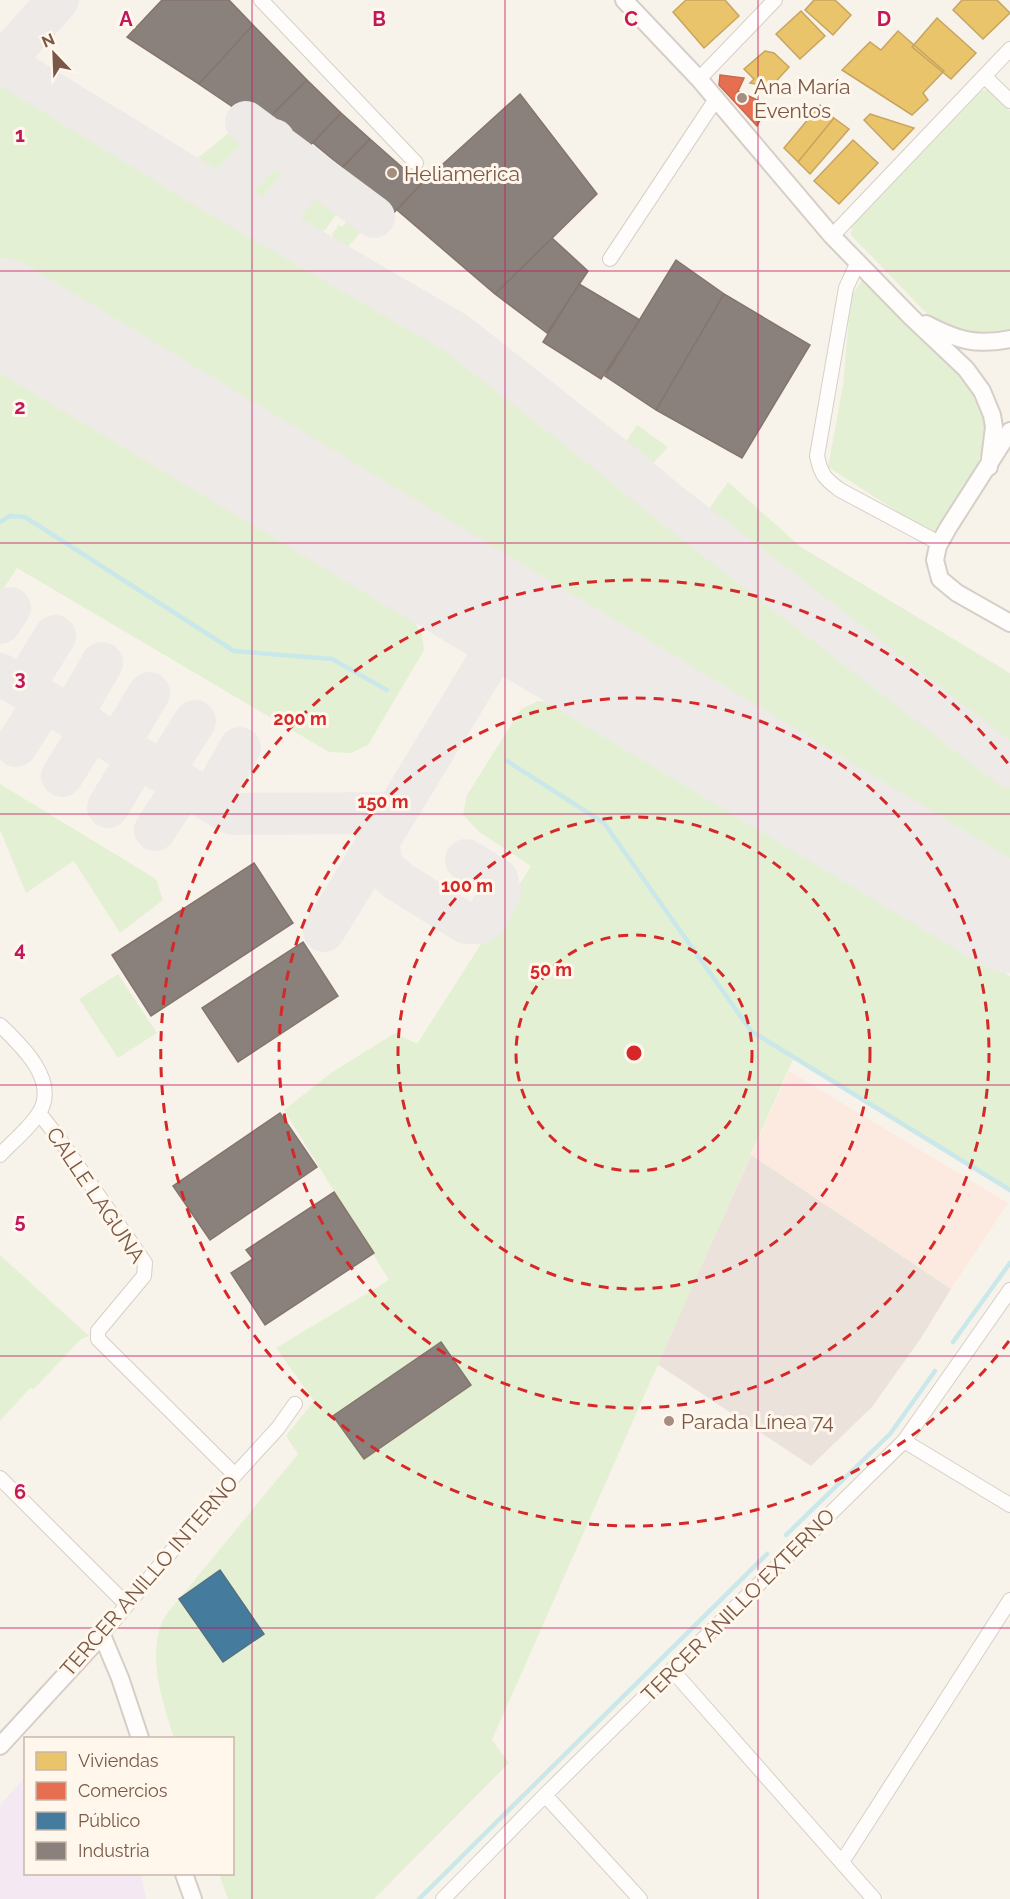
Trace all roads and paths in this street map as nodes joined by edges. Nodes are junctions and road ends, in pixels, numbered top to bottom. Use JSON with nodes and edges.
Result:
{"nodes":[{"id":1,"x":261,"y":0,"type":"edge"},
{"id":2,"x":624,"y":0,"type":"edge"},
{"id":3,"x":775,"y":0,"type":"edge"},
{"id":4,"x":1010,"y":49,"type":"edge"},
{"id":5,"x":984,"y":76,"type":"junction"},
{"id":6,"x":699,"y":79,"type":"junction"},
{"id":7,"x":716,"y":99,"type":"junction"},
{"id":8,"x":1010,"y":101,"type":"edge"},
{"id":9,"x":416,"y":163,"type":"dead end"},
{"id":10,"x":832,"y":236,"type":"junction"},
{"id":11,"x":610,"y":259,"type":"dead end"},
{"id":12,"x":858,"y":262,"type":"junction"},
{"id":13,"x":911,"y":317,"type":"junction"},
{"id":14,"x":1010,"y":339,"type":"edge"},
{"id":15,"x":1010,"y":431,"type":"edge"},
{"id":16,"x":989,"y":467,"type":"junction"},
{"id":17,"x":939,"y":543,"type":"junction"},
{"id":18,"x":1010,"y":623,"type":"edge"},
{"id":19,"x":0,"y":1025,"type":"edge"},
{"id":20,"x":39,"y":1113,"type":"junction"},
{"id":21,"x":0,"y":1155,"type":"edge"},
{"id":22,"x":1010,"y":1290,"type":"edge"},
{"id":23,"x":295,"y":1404,"type":"dead end"},
{"id":24,"x":903,"y":1441,"type":"junction"},
{"id":25,"x":235,"y":1475,"type":"junction"},
{"id":26,"x":0,"y":1478,"type":"edge"},
{"id":27,"x":1010,"y":1506,"type":"edge"},
{"id":28,"x":1010,"y":1600,"type":"edge"},
{"id":29,"x":127,"y":1605,"type":"junction"},
{"id":30,"x":102,"y":1635,"type":"junction"},
{"id":31,"x":672,"y":1670,"type":"junction"},
{"id":32,"x":140,"y":1737,"type":"edge"},
{"id":33,"x":0,"y":1746,"type":"edge"},
{"id":34,"x":544,"y":1795,"type":"junction"},
{"id":35,"x":842,"y":1862,"type":"junction"},
{"id":36,"x":184,"y":1875,"type":"edge"},
{"id":37,"x":193,"y":1899,"type":"edge"},
{"id":38,"x":443,"y":1899,"type":"edge"},
{"id":39,"x":640,"y":1899,"type":"edge"},
{"id":40,"x":874,"y":1899,"type":"edge"}],
"edges":[{"from":1,"to":9,"type":"street"},
{"from":2,"to":6,"type":"street"},
{"from":3,"to":6,"type":"street"},
{"from":4,"to":5,"type":"street"},
{"from":5,"to":8,"type":"street"},
{"from":5,"to":10,"type":"street"},
{"from":6,"to":7,"type":"street"},
{"from":7,"to":10,"type":"street"},
{"from":7,"to":11,"type":"street"},
{"from":10,"to":12,"type":"street"},
{"from":12,"to":13,"type":"street"},
{"from":12,"to":17,"type":"street"},
{"from":13,"to":14,"type":"street"},
{"from":13,"to":16,"type":"street"},
{"from":15,"to":16,"type":"street"},
{"from":16,"to":17,"type":"street"},
{"from":17,"to":18,"type":"street"},
{"from":19,"to":20,"type":"street","name":"CALLE LAGUNA"},
{"from":20,"to":21,"type":"street"},
{"from":20,"to":25,"type":"street","name":"CALLE LAGUNA"},
{"from":22,"to":24,"type":"street","name":"TERCER ANILLO EXTERNO"},
{"from":23,"to":25,"type":"street","name":"TERCER ANILLO INTERNO"},
{"from":24,"to":27,"type":"street"},
{"from":24,"to":31,"type":"street","name":"TERCER ANILLO EXTERNO"},
{"from":25,"to":29,"type":"street","name":"TERCER ANILLO INTERNO"},
{"from":26,"to":29,"type":"street"},
{"from":28,"to":35,"type":"street"},
{"from":29,"to":30,"type":"street","name":"TERCER ANILLO INTERNO"},
{"from":30,"to":32,"type":"street"},
{"from":30,"to":33,"type":"street","name":"TERCER ANILLO INTERNO"},
{"from":31,"to":34,"type":"street","name":"TERCER ANILLO EXTERNO"},
{"from":31,"to":35,"type":"street"},
{"from":34,"to":38,"type":"street","name":"TERCER ANILLO EXTERNO"},
{"from":34,"to":39,"type":"street"},
{"from":35,"to":40,"type":"street"},
{"from":36,"to":37,"type":"street"}]}
